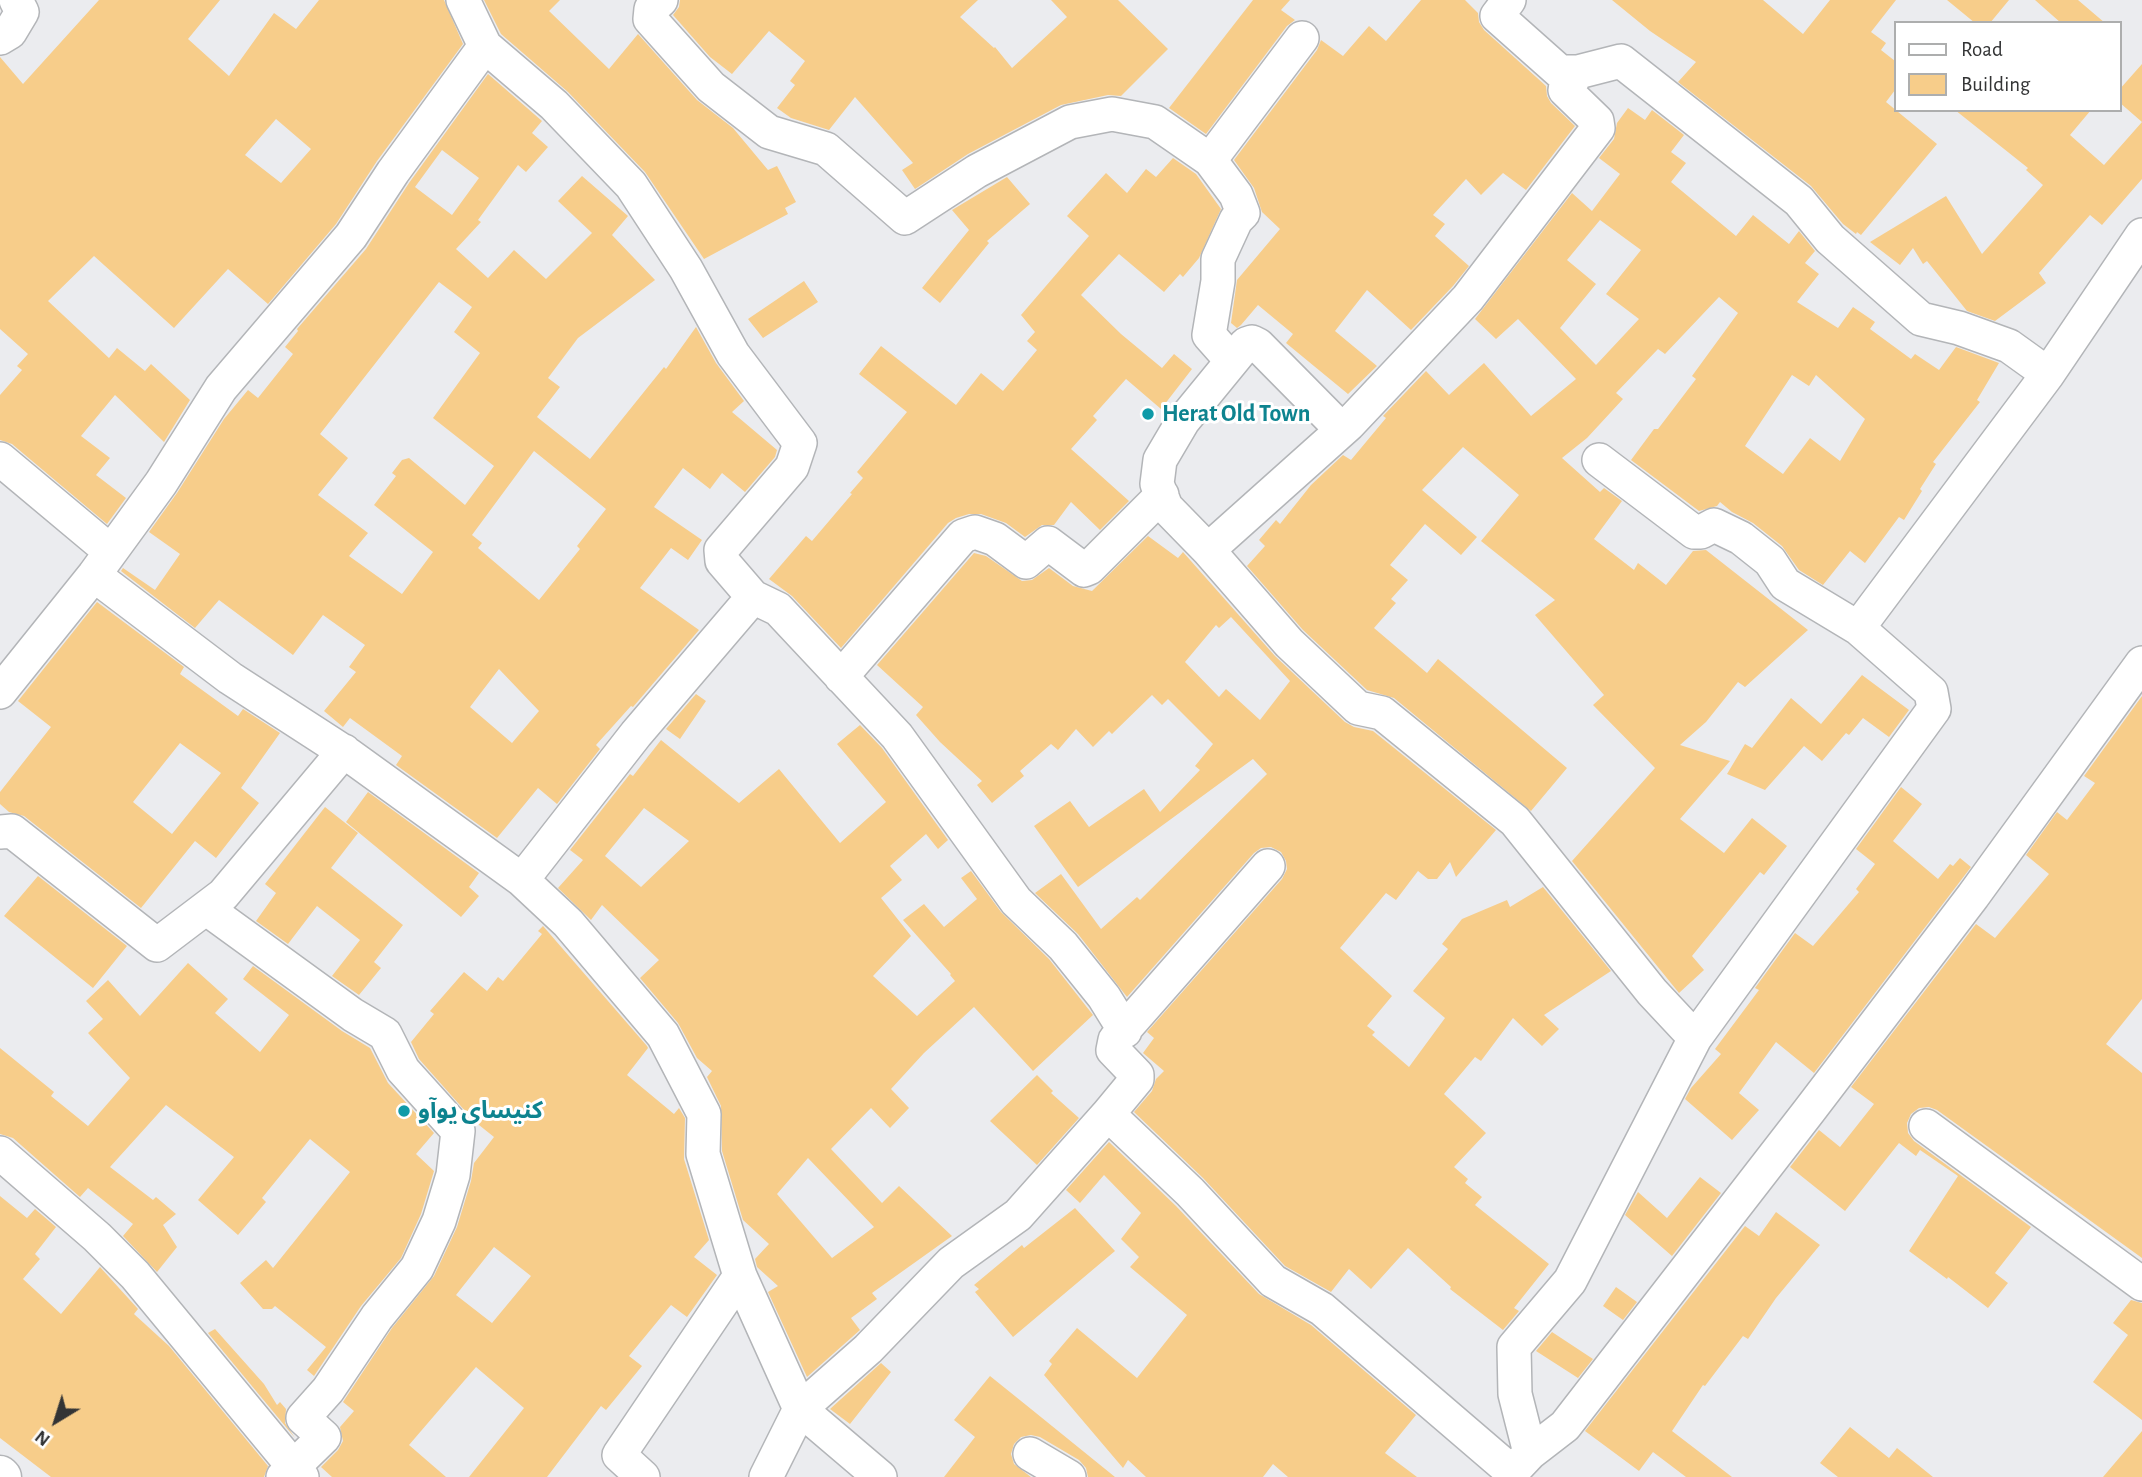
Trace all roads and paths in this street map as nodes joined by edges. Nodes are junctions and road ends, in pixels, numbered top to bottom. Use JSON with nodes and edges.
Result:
{"nodes":[{"id":1,"x":16,"y":0,"type":"edge"},
{"id":2,"x":463,"y":0,"type":"edge"},
{"id":3,"x":662,"y":0,"type":"edge"},
{"id":4,"x":1509,"y":0,"type":"edge"},
{"id":5,"x":0,"y":38,"type":"edge"},
{"id":6,"x":1303,"y":38,"type":"dead end"},
{"id":7,"x":485,"y":46,"type":"junction"},
{"id":8,"x":1578,"y":72,"type":"junction"},
{"id":9,"x":1210,"y":160,"type":"junction"},
{"id":10,"x":2142,"y":235,"type":"edge"},
{"id":11,"x":1232,"y":361,"type":"junction"},
{"id":12,"x":2049,"y":374,"type":"junction"},
{"id":13,"x":1342,"y":430,"type":"junction"},
{"id":14,"x":0,"y":459,"type":"edge"},
{"id":15,"x":1599,"y":460,"type":"dead end"},
{"id":16,"x":1162,"y":495,"type":"junction"},
{"id":17,"x":1208,"y":550,"type":"junction"},
{"id":18,"x":102,"y":563,"type":"junction"},
{"id":19,"x":753,"y":597,"type":"junction"},
{"id":20,"x":1858,"y":628,"type":"junction"},
{"id":21,"x":2142,"y":663,"type":"edge"},
{"id":22,"x":841,"y":677,"type":"junction"},
{"id":23,"x":0,"y":692,"type":"edge"},
{"id":24,"x":344,"y":751,"type":"junction"},
{"id":25,"x":0,"y":832,"type":"edge"},
{"id":26,"x":1268,"y":866,"type":"dead end"},
{"id":27,"x":522,"y":880,"type":"junction"},
{"id":28,"x":206,"y":909,"type":"junction"},
{"id":29,"x":1125,"y":1031,"type":"junction"},
{"id":30,"x":1695,"y":1038,"type":"junction"},
{"id":31,"x":1108,"y":1114,"type":"junction"},
{"id":32,"x":1926,"y":1126,"type":"dead end"},
{"id":33,"x":0,"y":1153,"type":"edge"},
{"id":34,"x":740,"y":1276,"type":"junction"},
{"id":35,"x":2142,"y":1283,"type":"edge"},
{"id":36,"x":800,"y":1409,"type":"junction"},
{"id":37,"x":1030,"y":1454,"type":"dead end"},
{"id":38,"x":1517,"y":1467,"type":"edge"},
{"id":39,"x":292,"y":1474,"type":"edge"},
{"id":40,"x":643,"y":1477,"type":"edge"},
{"id":41,"x":766,"y":1477,"type":"edge"},
{"id":42,"x":880,"y":1477,"type":"edge"},
{"id":43,"x":1069,"y":1477,"type":"edge"}],
"edges":[{"from":1,"to":5,"type":"street"},
{"from":2,"to":7,"type":"street"},
{"from":3,"to":9,"type":"street"},
{"from":4,"to":8,"type":"street"},
{"from":6,"to":9,"type":"street"},
{"from":7,"to":18,"type":"street"},
{"from":7,"to":19,"type":"street"},
{"from":8,"to":12,"type":"street"},
{"from":8,"to":13,"type":"street"},
{"from":9,"to":11,"type":"street"},
{"from":10,"to":12,"type":"street"},
{"from":11,"to":13,"type":"street"},
{"from":11,"to":16,"type":"street"},
{"from":12,"to":20,"type":"street"},
{"from":13,"to":17,"type":"street"},
{"from":14,"to":18,"type":"street"},
{"from":15,"to":20,"type":"street"},
{"from":16,"to":17,"type":"street"},
{"from":16,"to":22,"type":"street"},
{"from":17,"to":30,"type":"street"},
{"from":18,"to":23,"type":"street"},
{"from":18,"to":24,"type":"street"},
{"from":19,"to":22,"type":"street"},
{"from":19,"to":27,"type":"street"},
{"from":20,"to":30,"type":"street"},
{"from":21,"to":38,"type":"street"},
{"from":22,"to":29,"type":"street"},
{"from":24,"to":27,"type":"street"},
{"from":24,"to":28,"type":"street"},
{"from":25,"to":28,"type":"street"},
{"from":26,"to":29,"type":"street"},
{"from":27,"to":34,"type":"street"},
{"from":28,"to":39,"type":"street"},
{"from":29,"to":31,"type":"street"},
{"from":30,"to":38,"type":"street"},
{"from":31,"to":36,"type":"street"},
{"from":31,"to":38,"type":"street"},
{"from":32,"to":35,"type":"street"},
{"from":33,"to":39,"type":"street"},
{"from":34,"to":36,"type":"street"},
{"from":34,"to":40,"type":"street"},
{"from":36,"to":41,"type":"street"},
{"from":36,"to":42,"type":"street"},
{"from":37,"to":43,"type":"street"}]}
